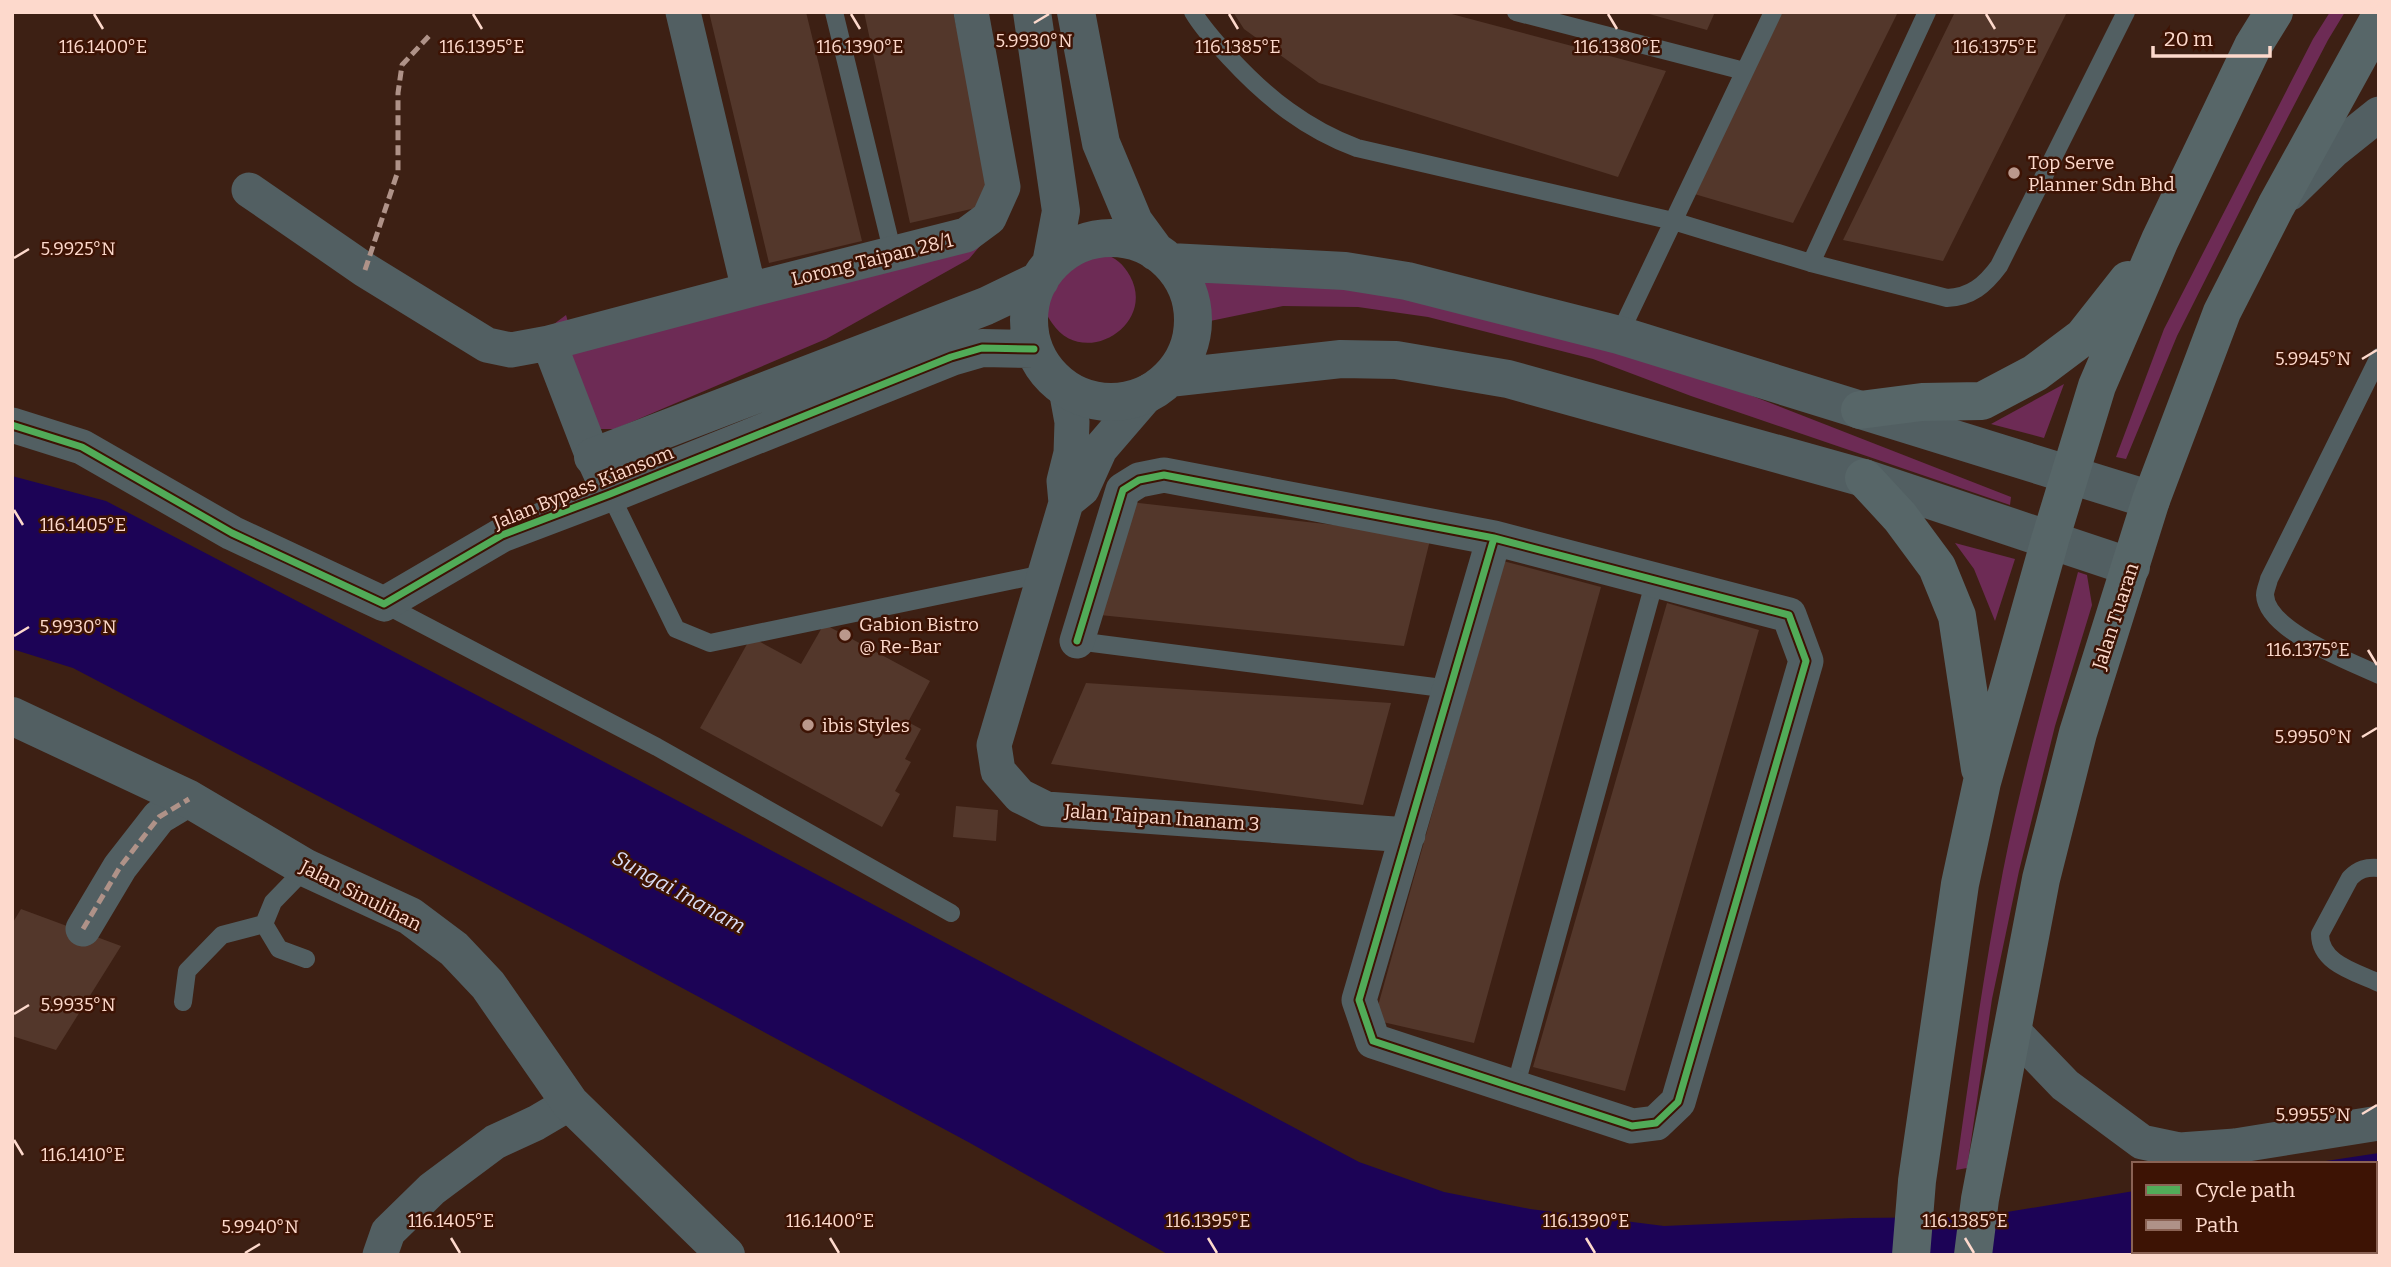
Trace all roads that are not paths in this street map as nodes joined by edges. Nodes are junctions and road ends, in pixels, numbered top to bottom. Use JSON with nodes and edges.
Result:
{"nodes":[{"id":1,"x":683,"y":12,"type":"edge"},
{"id":2,"x":834,"y":12,"type":"edge"},
{"id":3,"x":971,"y":12,"type":"edge"},
{"id":4,"x":1032,"y":12,"type":"edge"},
{"id":5,"x":1076,"y":12,"type":"edge"},
{"id":6,"x":1193,"y":12,"type":"edge"},
{"id":7,"x":1516,"y":12,"type":"edge"},
{"id":8,"x":1773,"y":12,"type":"edge"},
{"id":9,"x":1927,"y":12,"type":"edge"},
{"id":10,"x":2126,"y":12,"type":"edge"},
{"id":11,"x":2274,"y":12,"type":"edge"},
{"id":12,"x":2379,"y":19,"type":"edge"},
{"id":13,"x":1744,"y":71,"type":"junction"},
{"id":14,"x":2379,"y":114,"type":"edge"},
{"id":15,"x":249,"y":190,"type":"dead end"},
{"id":16,"x":2276,"y":206,"type":"junction"},
{"id":17,"x":1673,"y":221,"type":"junction"},
{"id":18,"x":2160,"y":240,"type":"junction"},
{"id":19,"x":893,"y":254,"type":"junction"},
{"id":20,"x":1163,"y":257,"type":"junction"},
{"id":21,"x":1811,"y":263,"type":"junction"},
{"id":22,"x":1045,"y":272,"type":"junction"},
{"id":23,"x":749,"y":290,"type":"junction"},
{"id":24,"x":1619,"y":335,"type":"junction"},
{"id":25,"x":549,"y":343,"type":"junction"},
{"id":26,"x":1034,"y":349,"type":"junction"},
{"id":27,"x":2379,"y":357,"type":"edge"},
{"id":28,"x":1160,"y":384,"type":"junction"},
{"id":29,"x":1066,"y":389,"type":"junction"},
{"id":30,"x":1860,"y":410,"type":"junction"},
{"id":31,"x":12,"y":425,"type":"edge"},
{"id":32,"x":593,"y":457,"type":"junction"},
{"id":33,"x":2069,"y":475,"type":"junction"},
{"id":34,"x":1864,"y":478,"type":"junction"},
{"id":35,"x":610,"y":494,"type":"junction"},
{"id":36,"x":2151,"y":500,"type":"junction"},
{"id":37,"x":1066,"y":503,"type":"junction"},
{"id":38,"x":1494,"y":538,"type":"junction"},
{"id":39,"x":2050,"y":540,"type":"junction"},
{"id":40,"x":2131,"y":567,"type":"junction"},
{"id":41,"x":1043,"y":573,"type":"junction"},
{"id":42,"x":1655,"y":580,"type":"junction"},
{"id":43,"x":384,"y":604,"type":"junction"},
{"id":44,"x":1077,"y":641,"type":"joint"},
{"id":45,"x":2379,"y":675,"type":"edge"},
{"id":46,"x":1451,"y":689,"type":"junction"},
{"id":47,"x":12,"y":716,"type":"edge"},
{"id":48,"x":1982,"y":782,"type":"junction"},
{"id":49,"x":189,"y":799,"type":"junction"},
{"id":50,"x":1408,"y":835,"type":"junction"},
{"id":51,"x":306,"y":868,"type":"junction"},
{"id":52,"x":2379,"y":868,"type":"edge"},
{"id":53,"x":951,"y":913,"type":"dead end"},
{"id":54,"x":264,"y":924,"type":"junction"},
{"id":55,"x":83,"y":929,"type":"dead end"},
{"id":56,"x":306,"y":959,"type":"dead end"},
{"id":57,"x":2379,"y":984,"type":"edge"},
{"id":58,"x":184,"y":1003,"type":"dead end"},
{"id":59,"x":2012,"y":1030,"type":"junction"},
{"id":60,"x":1515,"y":1088,"type":"junction"},
{"id":61,"x":570,"y":1102,"type":"junction"},
{"id":62,"x":2379,"y":1123,"type":"edge"},
{"id":63,"x":380,"y":1255,"type":"edge"},
{"id":64,"x":726,"y":1255,"type":"edge"},
{"id":65,"x":1911,"y":1255,"type":"edge"},
{"id":66,"x":1973,"y":1255,"type":"edge"}],
"edges":[{"from":1,"to":23,"type":"street"},
{"from":2,"to":19,"type":"lane"},
{"from":3,"to":19,"type":"street","name":"Lorong Taipan 28/1"},
{"from":4,"to":22,"type":"street"},
{"from":5,"to":20,"type":"street"},
{"from":6,"to":17,"type":"lane"},
{"from":7,"to":13,"type":"lane"},
{"from":8,"to":13,"type":"lane"},
{"from":9,"to":21,"type":"lane"},
{"from":10,"to":21,"type":"lane"},
{"from":11,"to":18,"type":"main road"},
{"from":12,"to":16,"type":"main road","name":"Jalan Tuaran"},
{"from":13,"to":17,"type":"lane"},
{"from":14,"to":16,"type":"street"},
{"from":15,"to":25,"type":"street","name":"Lorong Taipan 28/1"},
{"from":16,"to":36,"type":"main road","name":"Jalan Tuaran"},
{"from":17,"to":21,"type":"lane"},
{"from":17,"to":24,"type":"lane"},
{"from":18,"to":30,"type":"main road"},
{"from":18,"to":33,"type":"main road"},
{"from":19,"to":23,"type":"street","name":"Lorong Taipan 28/1"},
{"from":20,"to":22,"type":"street"},
{"from":20,"to":24,"type":"street"},
{"from":20,"to":28,"type":"street"},
{"from":22,"to":26,"type":"street"},
{"from":22,"to":32,"type":"street"},
{"from":23,"to":25,"type":"street","name":"Lorong Taipan 28/1"},
{"from":24,"to":30,"type":"street"},
{"from":25,"to":32,"type":"street"},
{"from":26,"to":29,"type":"street"},
{"from":26,"to":35,"type":"street","name":"Jalan Bypass Kiansom"},
{"from":27,"to":45,"type":"lane"},
{"from":28,"to":29,"type":"street"},
{"from":28,"to":34,"type":"street"},
{"from":28,"to":37,"type":"street","name":"Jalan Taipan Inanam 3"},
{"from":29,"to":37,"type":"street","name":"Jalan Taipan Inanam 3"},
{"from":30,"to":33,"type":"street"},
{"from":31,"to":43,"type":"street"},
{"from":32,"to":35,"type":"street"},
{"from":33,"to":36,"type":"street"},
{"from":33,"to":39,"type":"main road"},
{"from":34,"to":39,"type":"street"},
{"from":34,"to":48,"type":"main road"},
{"from":35,"to":41,"type":"lane"},
{"from":35,"to":43,"type":"street","name":"Jalan Bypass Kiansom"},
{"from":36,"to":40,"type":"main road","name":"Jalan Tuaran"},
{"from":37,"to":41,"type":"street","name":"Jalan Taipan Inanam 3"},
{"from":38,"to":42,"type":"street"},
{"from":38,"to":44,"type":"street"},
{"from":38,"to":46,"type":"street"},
{"from":39,"to":40,"type":"street"},
{"from":39,"to":48,"type":"main road"},
{"from":40,"to":59,"type":"main road","name":"Jalan Tuaran"},
{"from":41,"to":50,"type":"street","name":"Jalan Taipan Inanam 3"},
{"from":42,"to":60,"type":"lane"},
{"from":42,"to":60,"type":"street"},
{"from":43,"to":53,"type":"lane"},
{"from":44,"to":46,"type":"lane"},
{"from":46,"to":50,"type":"street"},
{"from":47,"to":49,"type":"street","name":"Jalan Sinulihan"},
{"from":48,"to":65,"type":"main road"},
{"from":49,"to":51,"type":"street","name":"Jalan Sinulihan"},
{"from":49,"to":55,"type":"street"},
{"from":50,"to":60,"type":"street"},
{"from":51,"to":54,"type":"lane"},
{"from":51,"to":61,"type":"street","name":"Jalan Sinulihan"},
{"from":52,"to":57,"type":"lane"},
{"from":54,"to":56,"type":"lane"},
{"from":54,"to":58,"type":"lane"},
{"from":59,"to":62,"type":"street"},
{"from":59,"to":66,"type":"main road","name":"Jalan Tuaran"},
{"from":61,"to":63,"type":"street"},
{"from":61,"to":64,"type":"street","name":"Jalan Sinulihan"}]}
